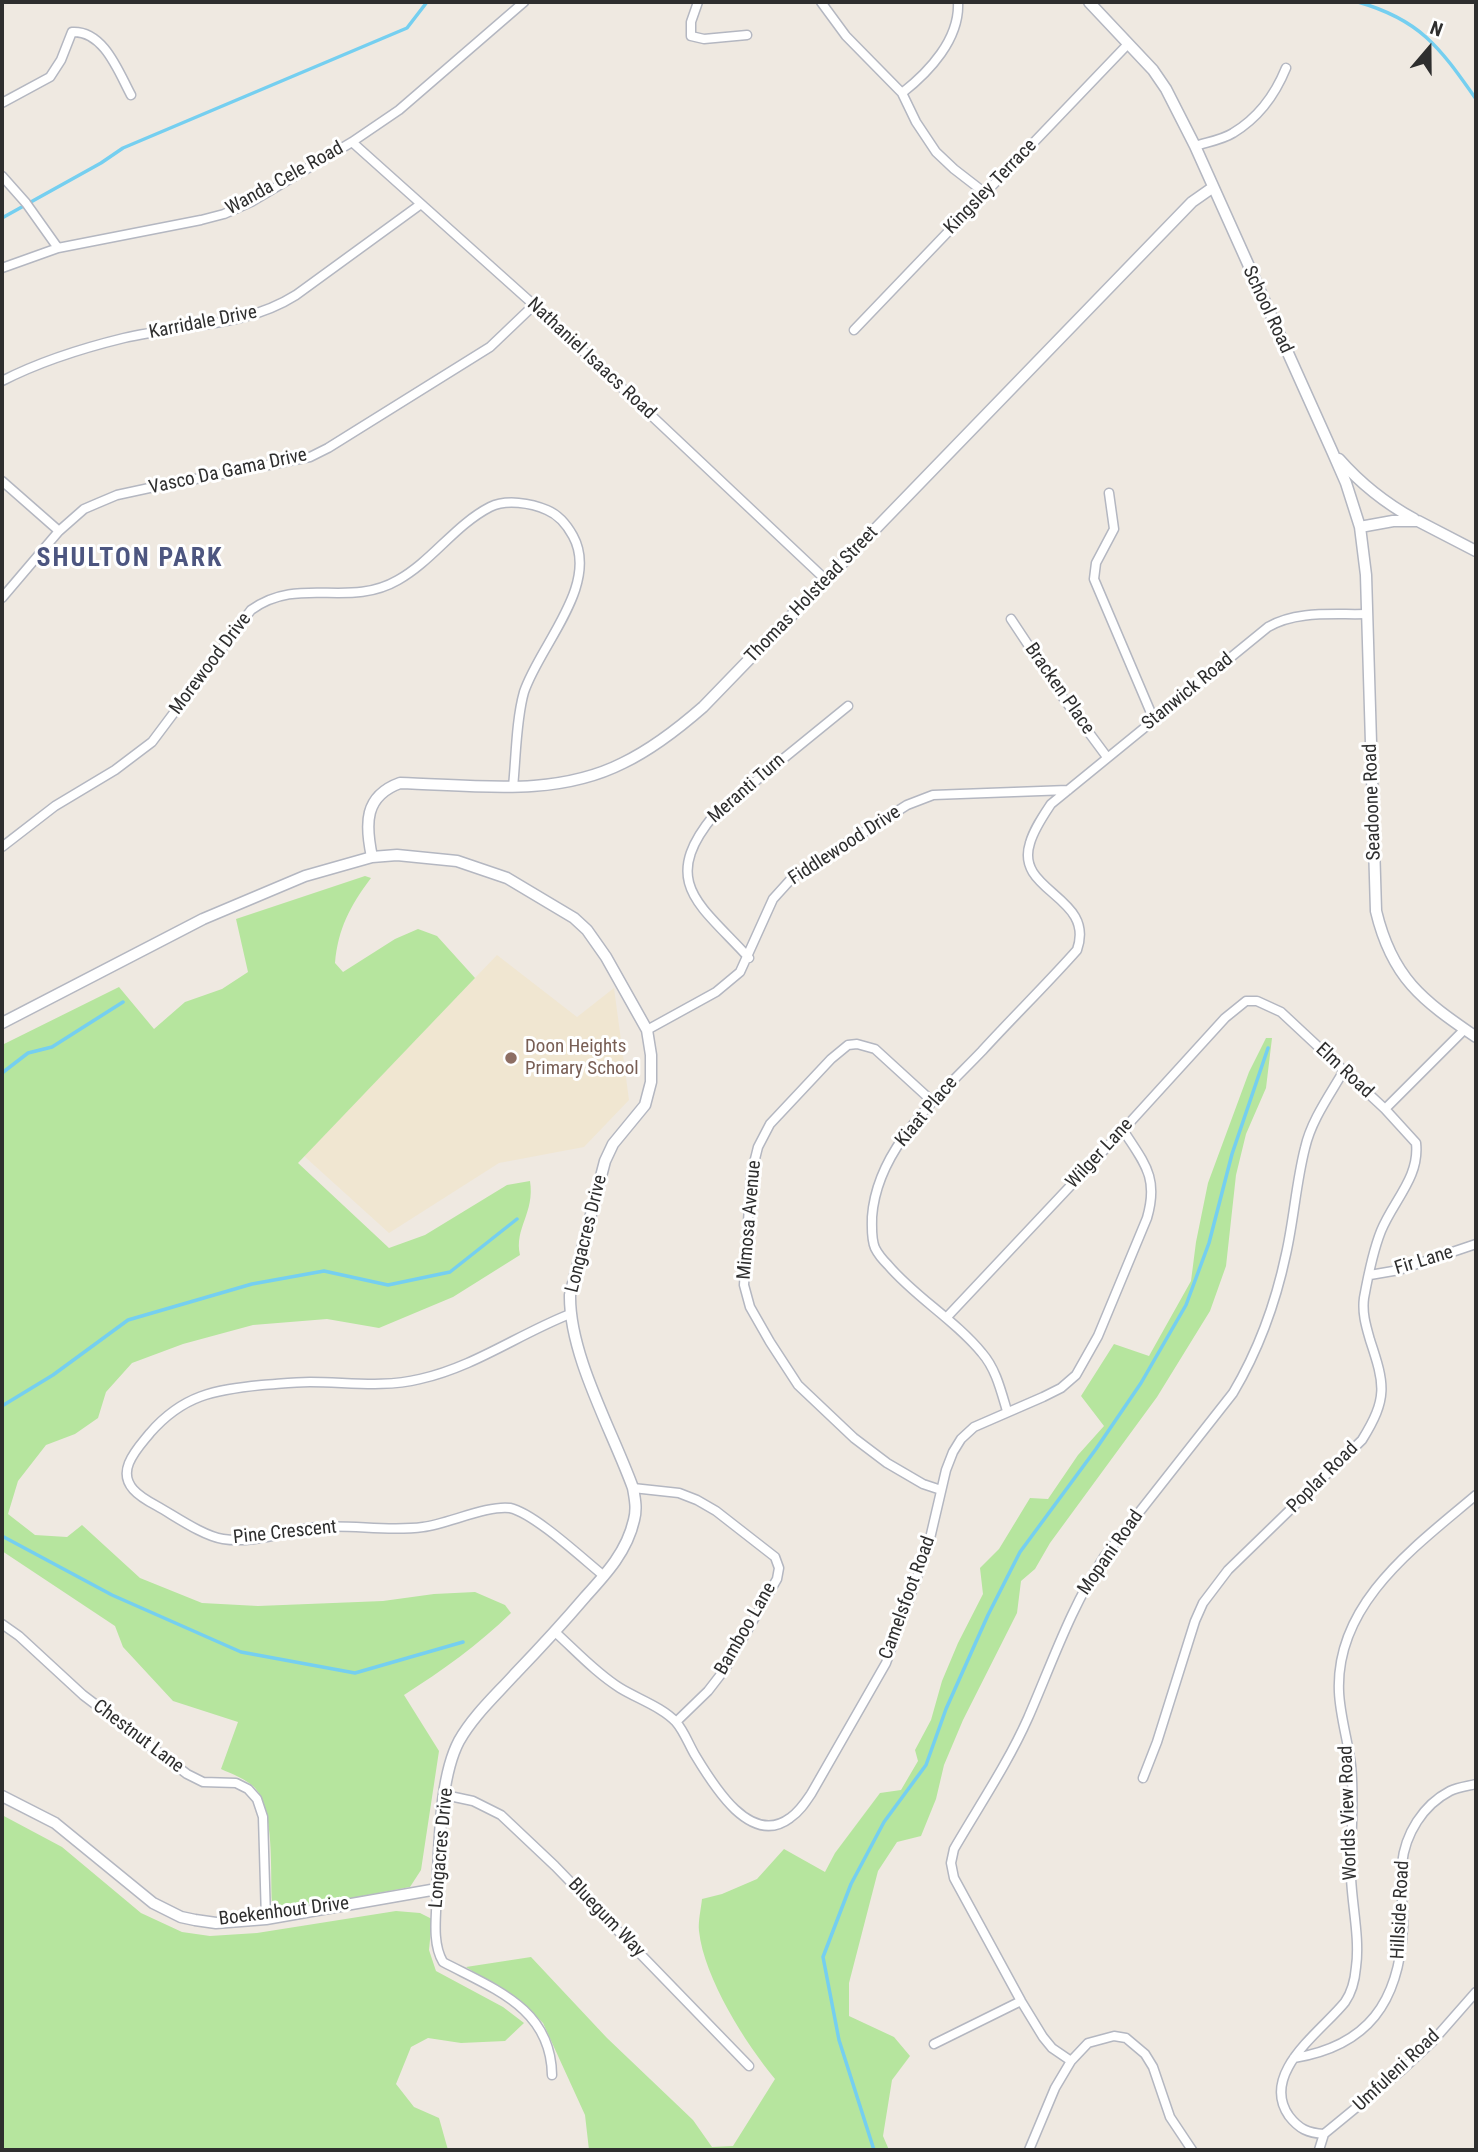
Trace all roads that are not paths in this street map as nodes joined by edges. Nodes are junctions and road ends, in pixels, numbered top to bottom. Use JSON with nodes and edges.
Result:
{"nodes":[{"id":1,"x":524,"y":2,"type":"edge"},
{"id":2,"x":698,"y":2,"type":"edge"},
{"id":3,"x":821,"y":2,"type":"edge"},
{"id":4,"x":958,"y":2,"type":"edge"},
{"id":5,"x":1089,"y":2,"type":"edge"},
{"id":6,"x":747,"y":35,"type":"dead end"},
{"id":7,"x":1128,"y":44,"type":"junction"},
{"id":8,"x":1286,"y":68,"type":"dead end"},
{"id":9,"x":902,"y":93,"type":"junction"},
{"id":10,"x":131,"y":95,"type":"dead end"},
{"id":11,"x":2,"y":103,"type":"edge"},
{"id":12,"x":352,"y":142,"type":"junction"},
{"id":13,"x":1195,"y":146,"type":"junction"},
{"id":14,"x":2,"y":176,"type":"edge"},
{"id":15,"x":1212,"y":188,"type":"junction"},
{"id":16,"x":985,"y":193,"type":"junction"},
{"id":17,"x":421,"y":205,"type":"junction"},
{"id":18,"x":58,"y":248,"type":"junction"},
{"id":19,"x":2,"y":268,"type":"edge"},
{"id":20,"x":534,"y":305,"type":"junction"},
{"id":21,"x":854,"y":330,"type":"dead end"},
{"id":22,"x":2,"y":381,"type":"edge"},
{"id":23,"x":1332,"y":451,"type":"junction"},
{"id":24,"x":2,"y":481,"type":"edge"},
{"id":25,"x":1109,"y":493,"type":"dead end"},
{"id":26,"x":1418,"y":521,"type":"junction"},
{"id":27,"x":1360,"y":527,"type":"junction"},
{"id":28,"x":59,"y":531,"type":"junction"},
{"id":29,"x":1476,"y":551,"type":"edge"},
{"id":30,"x":826,"y":580,"type":"junction"},
{"id":31,"x":2,"y":598,"type":"edge"},
{"id":32,"x":1367,"y":614,"type":"junction"},
{"id":33,"x":1011,"y":620,"type":"dead end"},
{"id":34,"x":848,"y":706,"type":"dead end"},
{"id":35,"x":1154,"y":720,"type":"junction"},
{"id":36,"x":1107,"y":757,"type":"junction"},
{"id":37,"x":513,"y":787,"type":"junction"},
{"id":38,"x":1068,"y":790,"type":"junction"},
{"id":39,"x":1037,"y":827,"type":"joint"},
{"id":40,"x":2,"y":847,"type":"edge"},
{"id":41,"x":372,"y":857,"type":"junction"},
{"id":42,"x":749,"y":958,"type":"junction"},
{"id":43,"x":1257,"y":1001,"type":"joint"},
{"id":44,"x":2,"y":1023,"type":"edge"},
{"id":45,"x":1465,"y":1029,"type":"junction"},
{"id":46,"x":647,"y":1030,"type":"junction"},
{"id":47,"x":1476,"y":1037,"type":"edge"},
{"id":48,"x":1343,"y":1072,"type":"junction"},
{"id":49,"x":933,"y":1102,"type":"junction"},
{"id":50,"x":1385,"y":1110,"type":"junction"},
{"id":51,"x":1123,"y":1130,"type":"junction"},
{"id":52,"x":1417,"y":1154,"type":"joint"},
{"id":53,"x":1476,"y":1244,"type":"edge"},
{"id":54,"x":1370,"y":1275,"type":"junction"},
{"id":55,"x":570,"y":1314,"type":"junction"},
{"id":56,"x":947,"y":1317,"type":"junction"},
{"id":57,"x":1007,"y":1411,"type":"junction"},
{"id":58,"x":633,"y":1488,"type":"junction"},
{"id":59,"x":941,"y":1490,"type":"junction"},
{"id":60,"x":1476,"y":1495,"type":"edge"},
{"id":61,"x":604,"y":1576,"type":"junction"},
{"id":62,"x":2,"y":1624,"type":"edge"},
{"id":63,"x":555,"y":1632,"type":"junction"},
{"id":64,"x":676,"y":1722,"type":"junction"},
{"id":65,"x":1143,"y":1778,"type":"dead end"},
{"id":66,"x":1476,"y":1784,"type":"edge"},
{"id":67,"x":445,"y":1794,"type":"junction"},
{"id":68,"x":2,"y":1796,"type":"edge"},
{"id":69,"x":437,"y":1889,"type":"junction"},
{"id":70,"x":266,"y":1919,"type":"junction"},
{"id":71,"x":1476,"y":1992,"type":"edge"},
{"id":72,"x":1021,"y":2001,"type":"junction"},
{"id":73,"x":934,"y":2044,"type":"dead end"},
{"id":74,"x":1294,"y":2058,"type":"junction"},
{"id":75,"x":1071,"y":2061,"type":"junction"},
{"id":76,"x":749,"y":2066,"type":"dead end"},
{"id":77,"x":552,"y":2075,"type":"dead end"},
{"id":78,"x":1324,"y":2134,"type":"junction"},
{"id":79,"x":1028,"y":2150,"type":"edge"},
{"id":80,"x":1192,"y":2150,"type":"edge"},
{"id":81,"x":1320,"y":2150,"type":"edge"}],
"edges":[{"from":1,"to":12,"type":"street","name":"Wanda Cele Road"},
{"from":2,"to":6,"type":"street"},
{"from":3,"to":9,"type":"street"},
{"from":4,"to":9,"type":"street"},
{"from":5,"to":7,"type":"street","name":"School Road"},
{"from":7,"to":13,"type":"street","name":"School Road"},
{"from":7,"to":16,"type":"street","name":"Kingsley Terrace"},
{"from":8,"to":13,"type":"street"},
{"from":9,"to":16,"type":"street"},
{"from":10,"to":11,"type":"street"},
{"from":12,"to":17,"type":"street","name":"Nathaniel Isaacs Road"},
{"from":12,"to":18,"type":"street","name":"Wanda Cele Road"},
{"from":13,"to":15,"type":"street","name":"School Road"},
{"from":14,"to":18,"type":"street"},
{"from":15,"to":23,"type":"street","name":"School Road"},
{"from":15,"to":30,"type":"street","name":"Thomas Holstead Street"},
{"from":16,"to":21,"type":"street","name":"Kingsley Terrace"},
{"from":17,"to":20,"type":"street","name":"Nathaniel Isaacs Road"},
{"from":17,"to":22,"type":"street","name":"Karridale Drive"},
{"from":18,"to":19,"type":"street","name":"Wanda Cele Road"},
{"from":20,"to":28,"type":"street","name":"Vasco Da Gama Drive"},
{"from":20,"to":30,"type":"street","name":"Nathaniel Isaacs Road"},
{"from":23,"to":26,"type":"street"},
{"from":23,"to":27,"type":"street","name":"School Road"},
{"from":24,"to":28,"type":"street"},
{"from":25,"to":35,"type":"street"},
{"from":26,"to":27,"type":"street"},
{"from":26,"to":29,"type":"street"},
{"from":27,"to":32,"type":"street","name":"Seadoone Road"},
{"from":28,"to":31,"type":"street","name":"Vasco Da Gama Drive"},
{"from":30,"to":37,"type":"street","name":"Thomas Holstead Street"},
{"from":32,"to":35,"type":"street","name":"Stanwick Road"},
{"from":32,"to":45,"type":"street","name":"Seadoone Road"},
{"from":33,"to":36,"type":"street","name":"Bracken Place"},
{"from":34,"to":42,"type":"street","name":"Meranti Turn"},
{"from":35,"to":36,"type":"street","name":"Stanwick Road"},
{"from":36,"to":38,"type":"street","name":"Stanwick Road"},
{"from":37,"to":40,"type":"street","name":"Morewood Drive"},
{"from":37,"to":41,"type":"street","name":"Thomas Holstead Street"},
{"from":38,"to":39,"type":"street","name":"Stanwick Road"},
{"from":38,"to":42,"type":"street","name":"Fiddlewood Drive"},
{"from":39,"to":49,"type":"street","name":"Kiaat Place"},
{"from":41,"to":44,"type":"street","name":"Longacres Drive"},
{"from":41,"to":46,"type":"street","name":"Longacres Drive"},
{"from":42,"to":46,"type":"street","name":"Fiddlewood Drive"},
{"from":43,"to":48,"type":"street","name":"Elm Road"},
{"from":43,"to":51,"type":"street","name":"Wilger Lane"},
{"from":45,"to":47,"type":"street","name":"Seadoone Road"},
{"from":45,"to":50,"type":"street"},
{"from":46,"to":55,"type":"street","name":"Longacres Drive"},
{"from":48,"to":50,"type":"street","name":"Elm Road"},
{"from":48,"to":72,"type":"street","name":"Mopani Road"},
{"from":49,"to":56,"type":"street","name":"Kiaat Place"},
{"from":49,"to":59,"type":"street","name":"Mimosa Avenue"},
{"from":50,"to":52,"type":"street","name":"Elm Road"},
{"from":51,"to":56,"type":"street","name":"Wilger Lane"},
{"from":51,"to":57,"type":"street","name":"Camelsfoot Road"},
{"from":52,"to":54,"type":"street","name":"Poplar Road"},
{"from":53,"to":54,"type":"street","name":"Fir Lane"},
{"from":54,"to":65,"type":"street","name":"Poplar Road"},
{"from":55,"to":58,"type":"street","name":"Longacres Drive"},
{"from":55,"to":61,"type":"street","name":"Pine Crescent"},
{"from":56,"to":57,"type":"street","name":"Kiaat Place"},
{"from":57,"to":59,"type":"street","name":"Camelsfoot Road"},
{"from":58,"to":61,"type":"street","name":"Longacres Drive"},
{"from":58,"to":64,"type":"street","name":"Bamboo Lane"},
{"from":59,"to":64,"type":"street","name":"Camelsfoot Road"},
{"from":60,"to":74,"type":"street","name":"Worlds View Road"},
{"from":61,"to":63,"type":"street","name":"Longacres Drive"},
{"from":62,"to":70,"type":"street","name":"Chestnut Lane"},
{"from":63,"to":64,"type":"street","name":"Camelsfoot Road"},
{"from":63,"to":67,"type":"street","name":"Longacres Drive"},
{"from":66,"to":74,"type":"street","name":"Hillside Road"},
{"from":67,"to":69,"type":"street","name":"Longacres Drive"},
{"from":67,"to":76,"type":"street","name":"Bluegum Way"},
{"from":68,"to":70,"type":"street","name":"Boekenhout Drive"},
{"from":69,"to":70,"type":"street","name":"Boekenhout Drive"},
{"from":69,"to":77,"type":"street","name":"Longacres Drive"},
{"from":71,"to":78,"type":"street","name":"Umfuleni Road"},
{"from":72,"to":73,"type":"street"},
{"from":72,"to":75,"type":"street","name":"Mopani Road"},
{"from":74,"to":78,"type":"street","name":"Worlds View Road"},
{"from":75,"to":79,"type":"street"},
{"from":75,"to":80,"type":"street"},
{"from":78,"to":81,"type":"street"}]}
